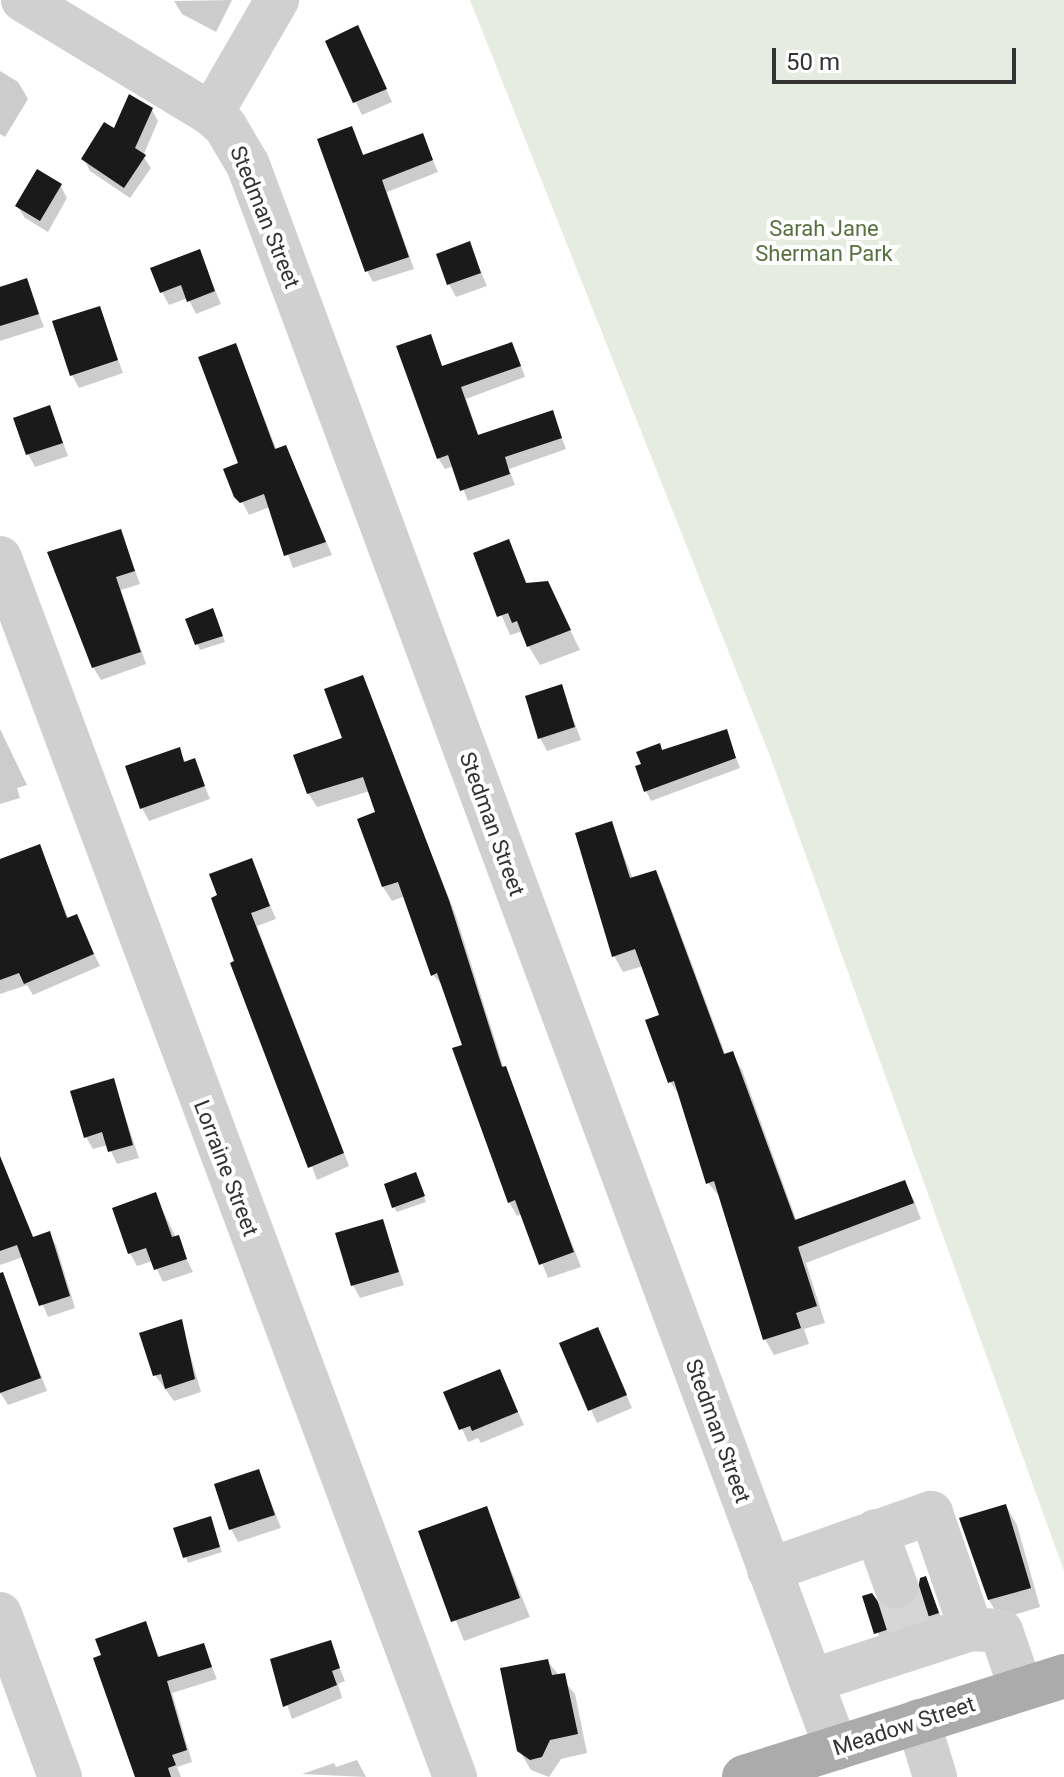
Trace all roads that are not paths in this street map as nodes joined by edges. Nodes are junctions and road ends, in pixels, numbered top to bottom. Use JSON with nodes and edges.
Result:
{"nodes":[{"id":1,"x":23,"y":0,"type":"edge"},
{"id":2,"x":277,"y":0,"type":"edge"},
{"id":3,"x":211,"y":114,"type":"junction"},
{"id":4,"x":0,"y":558,"type":"edge"},
{"id":5,"x":876,"y":1531,"type":"junction"},
{"id":6,"x":769,"y":1570,"type":"junction"},
{"id":7,"x":896,"y":1586,"type":"tunnel mouth"},
{"id":8,"x":0,"y":1614,"type":"edge"},
{"id":9,"x":971,"y":1629,"type":"junction"},
{"id":10,"x":811,"y":1681,"type":"junction"},
{"id":11,"x":1052,"y":1683,"type":"edge"},
{"id":12,"x":918,"y":1721,"type":"junction"},
{"id":13,"x":836,"y":1748,"type":"junction"},
{"id":14,"x":790,"y":1770,"type":"edge"},
{"id":15,"x":60,"y":1777,"type":"edge"},
{"id":16,"x":455,"y":1777,"type":"edge"},
{"id":17,"x":744,"y":1777,"type":"edge"},
{"id":18,"x":935,"y":1777,"type":"edge"}],
"edges":[{"from":1,"to":3,"type":"street","name":"Stedman Street"},
{"from":2,"to":3,"type":"street"},
{"from":3,"to":6,"type":"street","name":"Stedman Street"},
{"from":4,"to":16,"type":"street","name":"Lorraine Street"},
{"from":5,"to":6,"type":"street"},
{"from":5,"to":7,"type":"street"},
{"from":5,"to":9,"type":"street"},
{"from":6,"to":10,"type":"street","name":"Stedman Street"},
{"from":8,"to":15,"type":"street"},
{"from":9,"to":10,"type":"street"},
{"from":9,"to":11,"type":"street"},
{"from":10,"to":13,"type":"street","name":"Stedman Street"},
{"from":11,"to":12,"type":"main road","name":"Meadow Street"},
{"from":12,"to":13,"type":"main road","name":"Meadow Street"},
{"from":12,"to":18,"type":"street"},
{"from":13,"to":14,"type":"main road","name":"Meadow Street"},
{"from":14,"to":17,"type":"main road","name":"Meadow Street"}]}
